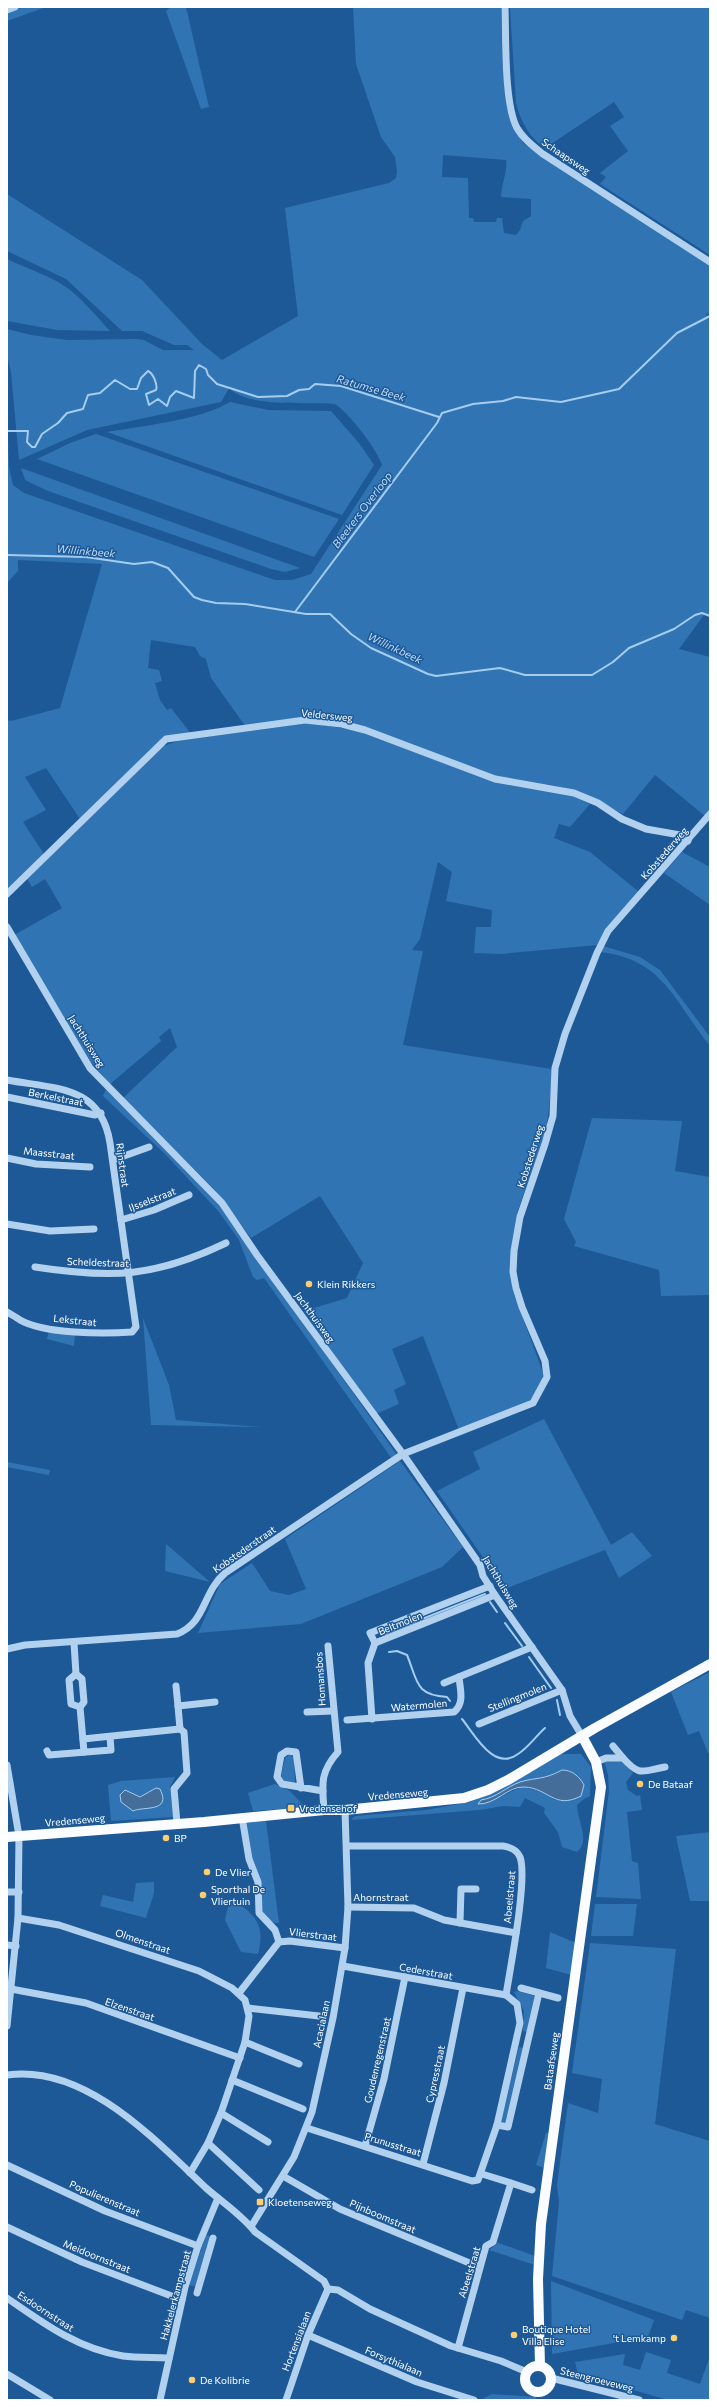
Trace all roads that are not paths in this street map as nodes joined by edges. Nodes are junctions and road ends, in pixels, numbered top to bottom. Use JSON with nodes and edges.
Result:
{"nodes":[{"id":1,"x":15,"y":7,"type":"edge"},
{"id":2,"x":505,"y":7,"type":"edge"},
{"id":3,"x":7,"y":10,"type":"edge"},
{"id":4,"x":710,"y":262,"type":"edge"},
{"id":5,"x":710,"y":814,"type":"edge"},
{"id":6,"x":688,"y":841,"type":"junction"},
{"id":7,"x":7,"y":894,"type":"edge"},
{"id":8,"x":7,"y":927,"type":"edge"},
{"id":9,"x":7,"y":1080,"type":"edge"},
{"id":10,"x":7,"y":1097,"type":"edge"},
{"id":11,"x":101,"y":1113,"type":"junction"},
{"id":12,"x":149,"y":1147,"type":"dead end"},
{"id":13,"x":7,"y":1158,"type":"edge"},
{"id":14,"x":113,"y":1160,"type":"junction"},
{"id":15,"x":90,"y":1167,"type":"dead end"},
{"id":16,"x":189,"y":1195,"type":"dead end"},
{"id":17,"x":121,"y":1220,"type":"junction"},
{"id":18,"x":7,"y":1224,"type":"edge"},
{"id":19,"x":94,"y":1229,"type":"dead end"},
{"id":20,"x":226,"y":1243,"type":"dead end"},
{"id":21,"x":35,"y":1267,"type":"dead end"},
{"id":22,"x":128,"y":1274,"type":"junction"},
{"id":23,"x":7,"y":1312,"type":"edge"},
{"id":24,"x":135,"y":1322,"type":"joint"},
{"id":25,"x":403,"y":1454,"type":"junction"},
{"id":26,"x":490,"y":1586,"type":"junction"},
{"id":27,"x":495,"y":1596,"type":"junction"},
{"id":28,"x":74,"y":1643,"type":"junction"},
{"id":29,"x":375,"y":1643,"type":"junction"},
{"id":30,"x":328,"y":1646,"type":"dead end"},
{"id":31,"x":532,"y":1648,"type":"junction"},
{"id":32,"x":7,"y":1649,"type":"edge"},
{"id":33,"x":710,"y":1664,"type":"edge"},
{"id":34,"x":76,"y":1674,"type":"junction"},
{"id":35,"x":458,"y":1677,"type":"junction"},
{"id":36,"x":444,"y":1683,"type":"dead end"},
{"id":37,"x":176,"y":1686,"type":"dead end"},
{"id":38,"x":562,"y":1690,"type":"junction"},
{"id":39,"x":215,"y":1702,"type":"dead end"},
{"id":40,"x":178,"y":1706,"type":"junction"},
{"id":41,"x":80,"y":1707,"type":"junction"},
{"id":42,"x":333,"y":1711,"type":"junction"},
{"id":43,"x":307,"y":1712,"type":"dead end"},
{"id":44,"x":372,"y":1719,"type":"junction"},
{"id":45,"x":347,"y":1720,"type":"dead end"},
{"id":46,"x":479,"y":1724,"type":"dead end"},
{"id":47,"x":180,"y":1729,"type":"junction"},
{"id":48,"x":582,"y":1736,"type":"junction"},
{"id":49,"x":110,"y":1737,"type":"junction"},
{"id":50,"x":82,"y":1739,"type":"junction"},
{"id":51,"x":613,"y":1746,"type":"dead end"},
{"id":52,"x":46,"y":1751,"type":"dead end"},
{"id":53,"x":84,"y":1752,"type":"junction"},
{"id":54,"x":623,"y":1758,"type":"junction"},
{"id":55,"x":596,"y":1762,"type":"junction"},
{"id":56,"x":7,"y":1765,"type":"edge"},
{"id":57,"x":665,"y":1767,"type":"dead end"},
{"id":58,"x":301,"y":1788,"type":"junction"},
{"id":59,"x":323,"y":1791,"type":"junction"},
{"id":60,"x":11,"y":1809,"type":"edge"},
{"id":61,"x":324,"y":1810,"type":"junction"},
{"id":62,"x":345,"y":1810,"type":"junction"},
{"id":63,"x":242,"y":1817,"type":"junction"},
{"id":64,"x":177,"y":1823,"type":"junction"},
{"id":65,"x":19,"y":1836,"type":"junction"},
{"id":66,"x":7,"y":1838,"type":"edge"},
{"id":67,"x":347,"y":1846,"type":"junction"},
{"id":68,"x":476,"y":1889,"type":"dead end"},
{"id":69,"x":7,"y":1892,"type":"edge"},
{"id":70,"x":19,"y":1892,"type":"junction"},
{"id":71,"x":348,"y":1907,"type":"junction"},
{"id":72,"x":18,"y":1918,"type":"junction"},
{"id":73,"x":460,"y":1923,"type":"junction"},
{"id":74,"x":516,"y":1933,"type":"junction"},
{"id":75,"x":279,"y":1942,"type":"junction"},
{"id":76,"x":7,"y":1945,"type":"edge"},
{"id":77,"x":16,"y":1946,"type":"junction"},
{"id":78,"x":345,"y":1948,"type":"junction"},
{"id":79,"x":343,"y":1966,"type":"junction"},
{"id":80,"x":404,"y":1978,"type":"junction"},
{"id":81,"x":11,"y":1988,"type":"junction"},
{"id":82,"x":463,"y":1988,"type":"junction"},
{"id":83,"x":521,"y":1988,"type":"dead end"},
{"id":84,"x":239,"y":1993,"type":"junction"},
{"id":85,"x":539,"y":1993,"type":"junction"},
{"id":86,"x":506,"y":1995,"type":"junction"},
{"id":87,"x":558,"y":1998,"type":"dead end"},
{"id":88,"x":248,"y":2008,"type":"junction"},
{"id":89,"x":8,"y":2016,"type":"edge"},
{"id":90,"x":319,"y":2016,"type":"dead end"},
{"id":91,"x":7,"y":2026,"type":"edge"},
{"id":92,"x":517,"y":2038,"type":"junction"},
{"id":93,"x":528,"y":2040,"type":"junction"},
{"id":94,"x":245,"y":2042,"type":"junction"},
{"id":95,"x":240,"y":2058,"type":"junction"},
{"id":96,"x":299,"y":2064,"type":"dead end"},
{"id":97,"x":7,"y":2075,"type":"edge"},
{"id":98,"x":232,"y":2080,"type":"junction"},
{"id":99,"x":303,"y":2109,"type":"dead end"},
{"id":100,"x":221,"y":2113,"type":"junction"},
{"id":101,"x":497,"y":2125,"type":"junction"},
{"id":102,"x":307,"y":2128,"type":"junction"},
{"id":103,"x":268,"y":2142,"type":"dead end"},
{"id":104,"x":208,"y":2143,"type":"junction"},
{"id":105,"x":365,"y":2146,"type":"junction"},
{"id":106,"x":423,"y":2164,"type":"junction"},
{"id":107,"x":7,"y":2165,"type":"edge"},
{"id":108,"x":190,"y":2173,"type":"junction"},
{"id":109,"x":482,"y":2174,"type":"junction"},
{"id":110,"x":283,"y":2176,"type":"junction"},
{"id":111,"x":511,"y":2183,"type":"junction"},
{"id":112,"x":259,"y":2190,"type":"dead end"},
{"id":113,"x":532,"y":2190,"type":"dead end"},
{"id":114,"x":218,"y":2198,"type":"junction"},
{"id":115,"x":252,"y":2225,"type":"junction"},
{"id":116,"x":7,"y":2227,"type":"edge"},
{"id":117,"x":213,"y":2238,"type":"dead end"},
{"id":118,"x":198,"y":2246,"type":"junction"},
{"id":119,"x":479,"y":2268,"type":"junction"},
{"id":120,"x":328,"y":2290,"type":"junction"},
{"id":121,"x":196,"y":2293,"type":"dead end"},
{"id":122,"x":7,"y":2298,"type":"edge"},
{"id":123,"x":182,"y":2300,"type":"junction"},
{"id":124,"x":308,"y":2335,"type":"junction"},
{"id":125,"x":458,"y":2348,"type":"junction"},
{"id":126,"x":169,"y":2358,"type":"junction"},
{"id":127,"x":540,"y":2366,"type":"junction"},
{"id":128,"x":527,"y":2372,"type":"junction"},
{"id":129,"x":7,"y":2374,"type":"edge"},
{"id":130,"x":551,"y":2378,"type":"junction"},
{"id":131,"x":540,"y":2396,"type":"edge"},
{"id":132,"x":287,"y":2399,"type":"edge"},
{"id":133,"x":49,"y":2400,"type":"edge"},
{"id":134,"x":160,"y":2400,"type":"edge"},
{"id":135,"x":474,"y":2400,"type":"edge"},
{"id":136,"x":639,"y":2400,"type":"edge"}],
"edges":[{"from":1,"to":3,"type":"street"},
{"from":2,"to":4,"type":"street","name":"Schaapsweg"},
{"from":5,"to":6,"type":"street","name":"Kobstederweg"},
{"from":6,"to":7,"type":"street","name":"Veldersweg"},
{"from":6,"to":25,"type":"street","name":"Kobstederweg"},
{"from":8,"to":25,"type":"street","name":"Jachthuisweg"},
{"from":9,"to":11,"type":"street","name":"Rijnstraat"},
{"from":10,"to":11,"type":"street","name":"Berkelstraat"},
{"from":11,"to":14,"type":"street","name":"Rijnstraat"},
{"from":12,"to":14,"type":"street"},
{"from":13,"to":15,"type":"street","name":"Maasstraat"},
{"from":14,"to":17,"type":"street","name":"Rijnstraat"},
{"from":16,"to":17,"type":"street","name":"IJsselstraat"},
{"from":17,"to":22,"type":"street","name":"Rijnstraat"},
{"from":18,"to":19,"type":"street"},
{"from":20,"to":22,"type":"street","name":"Scheldestraat"},
{"from":21,"to":22,"type":"street","name":"Scheldestraat"},
{"from":22,"to":24,"type":"street","name":"Rijnstraat"},
{"from":23,"to":24,"type":"street","name":"Lekstraat"},
{"from":25,"to":26,"type":"street","name":"Jachthuisweg"},
{"from":25,"to":28,"type":"street","name":"Kobstederstraat"},
{"from":26,"to":27,"type":"street","name":"Jachthuisweg"},
{"from":26,"to":29,"type":"street","name":"Beltmolen"},
{"from":27,"to":29,"type":"street","name":"Beltmolen"},
{"from":27,"to":31,"type":"street","name":"Jachthuisweg"},
{"from":28,"to":32,"type":"street","name":"Kobstederstraat"},
{"from":28,"to":34,"type":"street"},
{"from":29,"to":44,"type":"street"},
{"from":30,"to":42,"type":"street","name":"Homansbos"},
{"from":31,"to":35,"type":"street","name":"Watermolen"},
{"from":31,"to":38,"type":"street","name":"Jachthuisweg"},
{"from":33,"to":48,"type":"main road","name":"Vredenseweg"},
{"from":34,"to":41,"type":"street"},
{"from":34,"to":41,"type":"street"},
{"from":35,"to":36,"type":"street","name":"Watermolen"},
{"from":35,"to":44,"type":"street","name":"Watermolen"},
{"from":37,"to":40,"type":"street"},
{"from":38,"to":46,"type":"street","name":"Stellingmolen"},
{"from":38,"to":48,"type":"street","name":"Jachthuisweg"},
{"from":39,"to":40,"type":"street"},
{"from":40,"to":47,"type":"street"},
{"from":41,"to":50,"type":"street"},
{"from":42,"to":43,"type":"street","name":"Homansbos"},
{"from":42,"to":59,"type":"street","name":"Homansbos"},
{"from":44,"to":45,"type":"street","name":"Watermolen"},
{"from":47,"to":49,"type":"street"},
{"from":47,"to":64,"type":"street"},
{"from":48,"to":55,"type":"main road","name":"Bataafseweg"},
{"from":48,"to":62,"type":"main road","name":"Vredenseweg"},
{"from":49,"to":50,"type":"street"},
{"from":49,"to":53,"type":"street"},
{"from":50,"to":53,"type":"street"},
{"from":51,"to":54,"type":"street"},
{"from":52,"to":53,"type":"street"},
{"from":54,"to":55,"type":"street"},
{"from":54,"to":57,"type":"street"},
{"from":55,"to":127,"type":"main road","name":"Bataafseweg"},
{"from":56,"to":60,"type":"street"},
{"from":58,"to":58,"type":"street"},
{"from":58,"to":59,"type":"street"},
{"from":59,"to":61,"type":"street","name":"Homansbos"},
{"from":60,"to":65,"type":"street"},
{"from":61,"to":62,"type":"main road","name":"Vredenseweg"},
{"from":61,"to":63,"type":"main road","name":"Vredenseweg"},
{"from":62,"to":67,"type":"street","name":"Acacialaan"},
{"from":63,"to":64,"type":"main road","name":"Vredenseweg"},
{"from":63,"to":75,"type":"street","name":"Vlierstraat"},
{"from":64,"to":65,"type":"main road","name":"Vredenseweg"},
{"from":65,"to":66,"type":"main road","name":"Vredenseweg"},
{"from":65,"to":70,"type":"street"},
{"from":67,"to":71,"type":"street","name":"Acacialaan"},
{"from":67,"to":74,"type":"street","name":"Abeelstraat"},
{"from":68,"to":73,"type":"street"},
{"from":69,"to":70,"type":"street"},
{"from":70,"to":72,"type":"street"},
{"from":71,"to":73,"type":"street","name":"Ahornstraat"},
{"from":71,"to":78,"type":"street","name":"Acacialaan"},
{"from":72,"to":77,"type":"street"},
{"from":72,"to":84,"type":"street","name":"Olmenstraat"},
{"from":73,"to":74,"type":"street","name":"Ahornstraat"},
{"from":74,"to":86,"type":"street","name":"Abeelstraat"},
{"from":75,"to":78,"type":"street","name":"Vlierstraat"},
{"from":75,"to":84,"type":"street","name":"Vlierstraat"},
{"from":76,"to":77,"type":"street"},
{"from":77,"to":81,"type":"street"},
{"from":78,"to":79,"type":"street","name":"Acacialaan"},
{"from":79,"to":80,"type":"street","name":"Cederstraat"},
{"from":79,"to":102,"type":"street","name":"Acacialaan"},
{"from":80,"to":82,"type":"street","name":"Cederstraat"},
{"from":80,"to":105,"type":"street","name":"Goudenregenstraat"},
{"from":81,"to":89,"type":"street"},
{"from":81,"to":95,"type":"street","name":"Elzenstraat"},
{"from":82,"to":86,"type":"street","name":"Cederstraat"},
{"from":82,"to":106,"type":"street","name":"Cypresstraat"},
{"from":83,"to":85,"type":"street"},
{"from":84,"to":88,"type":"street"},
{"from":85,"to":87,"type":"street"},
{"from":85,"to":93,"type":"street"},
{"from":86,"to":92,"type":"street"},
{"from":88,"to":90,"type":"street"},
{"from":88,"to":94,"type":"street"},
{"from":89,"to":91,"type":"street"},
{"from":92,"to":93,"type":"street"},
{"from":92,"to":101,"type":"street"},
{"from":93,"to":101,"type":"street"},
{"from":94,"to":95,"type":"street"},
{"from":94,"to":96,"type":"street"},
{"from":95,"to":98,"type":"street"},
{"from":97,"to":108,"type":"street"},
{"from":98,"to":99,"type":"street"},
{"from":98,"to":100,"type":"street"},
{"from":100,"to":103,"type":"street"},
{"from":100,"to":104,"type":"street"},
{"from":101,"to":109,"type":"street"},
{"from":102,"to":105,"type":"street","name":"Prunusstraat"},
{"from":102,"to":110,"type":"street","name":"Acacialaan"},
{"from":104,"to":108,"type":"street"},
{"from":104,"to":112,"type":"street"},
{"from":105,"to":106,"type":"street","name":"Prunusstraat"},
{"from":106,"to":109,"type":"street","name":"Prunusstraat"},
{"from":107,"to":118,"type":"street","name":"Populierenstraat"},
{"from":108,"to":114,"type":"street"},
{"from":109,"to":111,"type":"street"},
{"from":110,"to":115,"type":"street","name":"Acacialaan"},
{"from":110,"to":119,"type":"street","name":"Pijnboomstraat"},
{"from":111,"to":113,"type":"street"},
{"from":111,"to":119,"type":"street","name":"Abeelstraat"},
{"from":114,"to":115,"type":"street"},
{"from":114,"to":118,"type":"street","name":"Hakkelerkampstraat"},
{"from":115,"to":120,"type":"street"},
{"from":116,"to":123,"type":"street","name":"Meidoornstraat"},
{"from":117,"to":121,"type":"street","name":"Hakkelerkampstraat"},
{"from":118,"to":123,"type":"street","name":"Hakkelerkampstraat"},
{"from":119,"to":125,"type":"street","name":"Abeelstraat"},
{"from":120,"to":124,"type":"street","name":"Hortensialaan"},
{"from":120,"to":125,"type":"street"},
{"from":122,"to":126,"type":"street","name":"Esdoornstraat"},
{"from":123,"to":126,"type":"street","name":"Hakkelerkampstraat"},
{"from":124,"to":132,"type":"street","name":"Hortensialaan"},
{"from":124,"to":135,"type":"street","name":"Forsythialaan"},
{"from":125,"to":128,"type":"street"},
{"from":126,"to":134,"type":"street","name":"Hakkelerkampstraat"},
{"from":127,"to":128,"type":"main road"},
{"from":127,"to":130,"type":"main road"},
{"from":128,"to":131,"type":"main road"},
{"from":129,"to":133,"type":"street"},
{"from":130,"to":131,"type":"main road"},
{"from":130,"to":136,"type":"street","name":"Steengroeveweg"}]}
